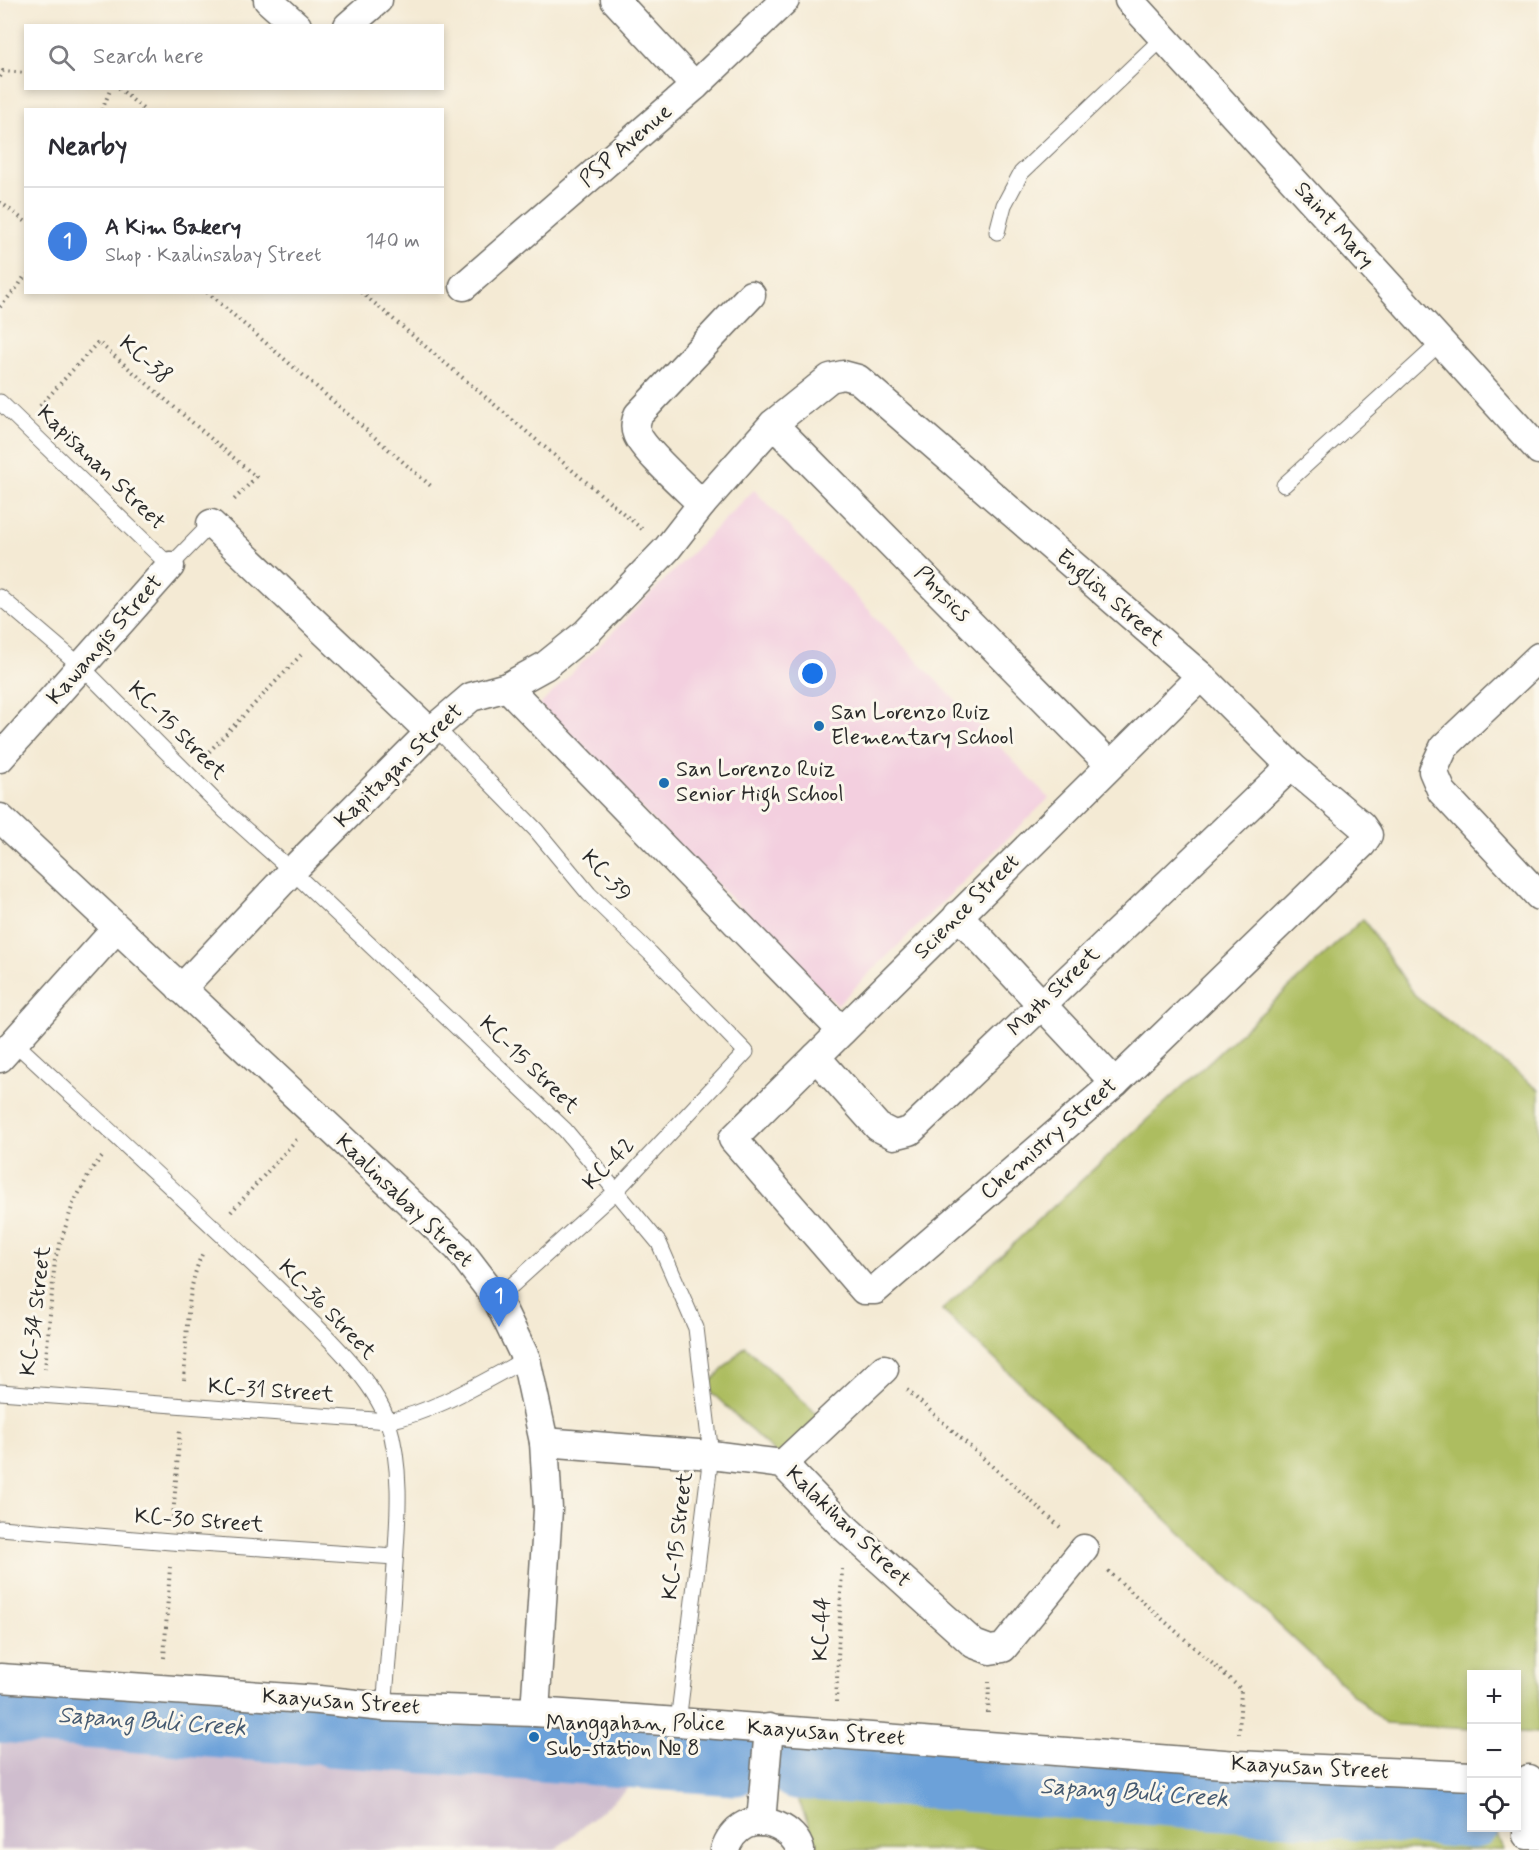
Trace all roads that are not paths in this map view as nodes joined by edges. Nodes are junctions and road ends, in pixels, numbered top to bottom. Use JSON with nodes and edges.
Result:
{"nodes":[{"id":1,"x":267,"y":0,"type":"edge"},
{"id":2,"x":378,"y":0,"type":"edge"},
{"id":3,"x":615,"y":0,"type":"edge"},
{"id":4,"x":785,"y":0,"type":"edge"},
{"id":5,"x":1129,"y":0,"type":"edge"},
{"id":6,"x":295,"y":24,"type":"edge"},
{"id":7,"x":350,"y":24,"type":"edge"},
{"id":8,"x":1163,"y":38,"type":"junction"},
{"id":9,"x":695,"y":86,"type":"junction"},
{"id":10,"x":997,"y":232,"type":"dead end"},
{"id":11,"x":464,"y":286,"type":"dead end"},
{"id":12,"x":751,"y":295,"type":"dead end"},
{"id":13,"x":1440,"y":343,"type":"junction"},
{"id":14,"x":843,"y":375,"type":"joint"},
{"id":15,"x":0,"y":402,"type":"edge"},
{"id":16,"x":773,"y":424,"type":"junction"},
{"id":17,"x":1539,"y":450,"type":"edge"},
{"id":18,"x":1284,"y":485,"type":"dead end"},
{"id":19,"x":702,"y":504,"type":"junction"},
{"id":20,"x":211,"y":524,"type":"joint"},
{"id":21,"x":170,"y":566,"type":"junction"},
{"id":22,"x":0,"y":597,"type":"edge"},
{"id":23,"x":1539,"y":657,"type":"edge"},
{"id":24,"x":82,"y":667,"type":"junction"},
{"id":25,"x":1201,"y":676,"type":"junction"},
{"id":26,"x":507,"y":687,"type":"junction"},
{"id":27,"x":433,"y":730,"type":"junction"},
{"id":28,"x":0,"y":758,"type":"edge"},
{"id":29,"x":1110,"y":765,"type":"junction"},
{"id":30,"x":1291,"y":766,"type":"junction"},
{"id":31,"x":2,"y":825,"type":"edge"},
{"id":32,"x":1368,"y":835,"type":"joint"},
{"id":33,"x":292,"y":871,"type":"junction"},
{"id":34,"x":1539,"y":896,"type":"edge"},
{"id":35,"x":958,"y":915,"type":"junction"},
{"id":36,"x":116,"y":929,"type":"junction"},
{"id":37,"x":181,"y":989,"type":"junction"},
{"id":38,"x":1041,"y":1004,"type":"junction"},
{"id":39,"x":842,"y":1032,"type":"junction"},
{"id":40,"x":7,"y":1050,"type":"edge"},
{"id":41,"x":746,"y":1052,"type":"joint"},
{"id":42,"x":816,"y":1057,"type":"junction"},
{"id":43,"x":1114,"y":1083,"type":"junction"},
{"id":44,"x":733,"y":1139,"type":"joint"},
{"id":45,"x":615,"y":1192,"type":"junction"},
{"id":46,"x":497,"y":1299,"type":"junction"},
{"id":47,"x":526,"y":1359,"type":"junction"},
{"id":48,"x":884,"y":1369,"type":"dead end"},
{"id":49,"x":0,"y":1392,"type":"edge"},
{"id":50,"x":388,"y":1421,"type":"junction"},
{"id":51,"x":544,"y":1442,"type":"junction"},
{"id":52,"x":711,"y":1455,"type":"junction"},
{"id":53,"x":783,"y":1464,"type":"junction"},
{"id":54,"x":0,"y":1528,"type":"edge"},
{"id":55,"x":1084,"y":1549,"type":"dead end"},
{"id":56,"x":395,"y":1557,"type":"junction"},
{"id":57,"x":0,"y":1678,"type":"edge"},
{"id":58,"x":384,"y":1707,"type":"junction"},
{"id":59,"x":535,"y":1712,"type":"junction"},
{"id":60,"x":678,"y":1722,"type":"junction"},
{"id":61,"x":769,"y":1728,"type":"junction"},
{"id":62,"x":1467,"y":1776,"type":"edge"},
{"id":63,"x":1528,"y":1779,"type":"edge"},
{"id":64,"x":761,"y":1822,"type":"junction"},
{"id":65,"x":1539,"y":1835,"type":"edge"},
{"id":66,"x":724,"y":1850,"type":"edge"},
{"id":67,"x":800,"y":1850,"type":"edge"}],
"edges":[{"from":1,"to":6,"type":"street"},
{"from":2,"to":7,"type":"street"},
{"from":3,"to":9,"type":"street"},
{"from":4,"to":9,"type":"street","name":"PSP Avenue"},
{"from":5,"to":8,"type":"street","name":"Saint Mary"},
{"from":8,"to":10,"type":"lane"},
{"from":8,"to":13,"type":"street","name":"Saint Mary"},
{"from":9,"to":11,"type":"street","name":"PSP Avenue"},
{"from":12,"to":19,"type":"street"},
{"from":13,"to":17,"type":"street","name":"Saint Mary"},
{"from":13,"to":18,"type":"lane"},
{"from":14,"to":16,"type":"street","name":"Kapitagan Street"},
{"from":14,"to":25,"type":"street","name":"English Street"},
{"from":15,"to":21,"type":"lane","name":"Kapisanan Street"},
{"from":16,"to":19,"type":"street","name":"Kapitagan Street"},
{"from":16,"to":29,"type":"street","name":"Physics"},
{"from":19,"to":26,"type":"street","name":"Kapitagan Street"},
{"from":20,"to":21,"type":"lane","name":"Kawangis Street"},
{"from":20,"to":27,"type":"street"},
{"from":21,"to":24,"type":"street","name":"Kawangis Street"},
{"from":22,"to":24,"type":"lane","name":"KC-15 Street"},
{"from":23,"to":34,"type":"street"},
{"from":24,"to":28,"type":"street","name":"Kawangis Street"},
{"from":24,"to":33,"type":"lane","name":"KC-15 Street"},
{"from":25,"to":29,"type":"street","name":"Science Street"},
{"from":25,"to":30,"type":"street","name":"English Street"},
{"from":26,"to":27,"type":"street","name":"Kapitagan Street"},
{"from":26,"to":39,"type":"street"},
{"from":27,"to":33,"type":"street","name":"Kapitagan Street"},
{"from":27,"to":41,"type":"lane","name":"KC-39"},
{"from":29,"to":35,"type":"street","name":"Science Street"},
{"from":30,"to":32,"type":"street","name":"English Street"},
{"from":30,"to":38,"type":"street","name":"Math Street"},
{"from":31,"to":36,"type":"street","name":"Kaalinsabay Street"},
{"from":32,"to":43,"type":"street","name":"Chemistry Street"},
{"from":33,"to":37,"type":"street","name":"Kapitagan Street"},
{"from":33,"to":45,"type":"lane","name":"KC-15 Street"},
{"from":35,"to":38,"type":"street"},
{"from":35,"to":39,"type":"street","name":"Science Street"},
{"from":36,"to":37,"type":"street","name":"Kaalinsabay Street"},
{"from":36,"to":40,"type":"street"},
{"from":37,"to":46,"type":"street","name":"Kaalinsabay Street"},
{"from":38,"to":42,"type":"street","name":"Math Street"},
{"from":38,"to":43,"type":"street"},
{"from":39,"to":42,"type":"street","name":"Science Street"},
{"from":40,"to":50,"type":"lane","name":"KC-36 Street"},
{"from":41,"to":45,"type":"lane","name":"KC-42"},
{"from":42,"to":44,"type":"street","name":"Science Street"},
{"from":43,"to":44,"type":"street","name":"Chemistry Street"},
{"from":45,"to":46,"type":"lane","name":"KC-42"},
{"from":45,"to":52,"type":"lane","name":"KC-15 Street"},
{"from":46,"to":47,"type":"street","name":"Kaalinsabay Street"},
{"from":47,"to":50,"type":"lane","name":"KC-31 Street"},
{"from":47,"to":51,"type":"street","name":"Kaalinsabay Street"},
{"from":48,"to":53,"type":"street"},
{"from":49,"to":50,"type":"lane","name":"KC-31 Street"},
{"from":50,"to":56,"type":"lane","name":"KC-36 Street"},
{"from":51,"to":52,"type":"street","name":"Kalakihan Street"},
{"from":51,"to":59,"type":"street","name":"Kaalinsabay Street"},
{"from":52,"to":53,"type":"street","name":"Kalakihan Street"},
{"from":52,"to":60,"type":"lane","name":"KC-15 Street"},
{"from":53,"to":55,"type":"street","name":"Kalakihan Street"},
{"from":54,"to":56,"type":"lane","name":"KC-30 Street"},
{"from":56,"to":58,"type":"lane","name":"KC-36 Street"},
{"from":57,"to":58,"type":"street","name":"Kaayusan Street"},
{"from":58,"to":59,"type":"street","name":"Kaayusan Street"},
{"from":59,"to":60,"type":"street","name":"Kaayusan Street"},
{"from":60,"to":61,"type":"street","name":"Kaayusan Street"},
{"from":61,"to":62,"type":"street","name":"Kaayusan Street"},
{"from":61,"to":64,"type":"street"},
{"from":63,"to":65,"type":"street"},
{"from":64,"to":66,"type":"street"},
{"from":64,"to":67,"type":"street"}]}
